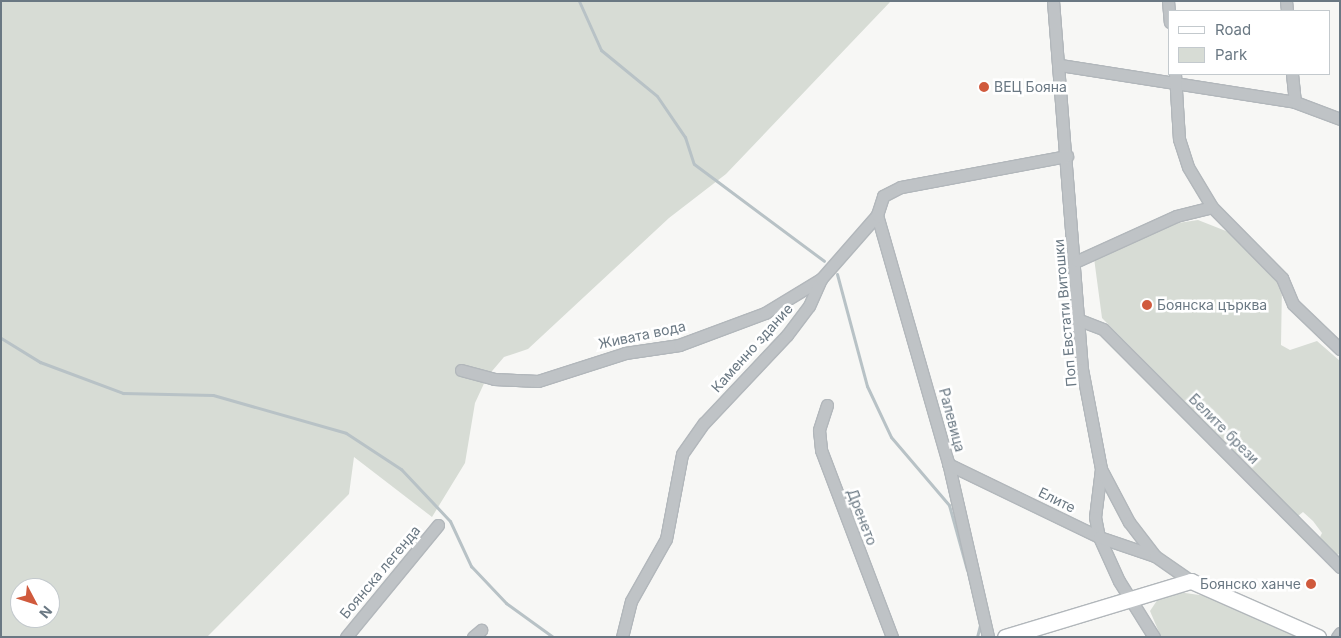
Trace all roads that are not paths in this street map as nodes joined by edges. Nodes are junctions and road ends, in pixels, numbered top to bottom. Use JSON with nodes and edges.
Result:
{"nodes":[{"id":1,"x":1053,"y":1,"type":"edge"},
{"id":2,"x":1060,"y":65,"type":"junction"},
{"id":3,"x":1292,"y":75,"type":"edge"},
{"id":4,"x":1175,"y":79,"type":"edge"},
{"id":5,"x":1295,"y":102,"type":"junction"},
{"id":6,"x":1340,"y":119,"type":"edge"},
{"id":7,"x":1067,"y":156,"type":"junction"},
{"id":8,"x":1212,"y":207,"type":"junction"},
{"id":9,"x":877,"y":215,"type":"junction"},
{"id":10,"x":1077,"y":260,"type":"junction"},
{"id":11,"x":821,"y":279,"type":"junction"},
{"id":12,"x":1082,"y":321,"type":"junction"},
{"id":13,"x":1340,"y":349,"type":"edge"},
{"id":14,"x":461,"y":370,"type":"dead end"},
{"id":15,"x":827,"y":405,"type":"dead end"},
{"id":16,"x":948,"y":464,"type":"junction"},
{"id":17,"x":1101,"y":469,"type":"junction"},
{"id":18,"x":438,"y":526,"type":"dead end"},
{"id":19,"x":1099,"y":537,"type":"junction"},
{"id":20,"x":1155,"y":556,"type":"junction"},
{"id":21,"x":1340,"y":567,"type":"edge"},
{"id":22,"x":1191,"y":581,"type":"junction"},
{"id":23,"x":1130,"y":595,"type":"junction"},
{"id":24,"x":1340,"y":633,"type":"edge"},
{"id":25,"x":346,"y":637,"type":"edge"},
{"id":26,"x":622,"y":637,"type":"edge"},
{"id":27,"x":892,"y":637,"type":"edge"},
{"id":28,"x":988,"y":637,"type":"edge"},
{"id":29,"x":1005,"y":637,"type":"edge"},
{"id":30,"x":1154,"y":637,"type":"edge"},
{"id":31,"x":1318,"y":637,"type":"edge"},
{"id":32,"x":1337,"y":637,"type":"edge"}],
"edges":[{"from":1,"to":2,"type":"street","name":"Поп Евстати Витошки"},
{"from":2,"to":4,"type":"street"},
{"from":2,"to":7,"type":"street","name":"Поп Евстати Витошки"},
{"from":3,"to":5,"type":"street"},
{"from":4,"to":5,"type":"street"},
{"from":4,"to":8,"type":"street"},
{"from":5,"to":6,"type":"street"},
{"from":7,"to":9,"type":"street","name":"Каменно здание"},
{"from":7,"to":10,"type":"street","name":"Поп Евстати Витошки"},
{"from":8,"to":10,"type":"street"},
{"from":8,"to":13,"type":"street"},
{"from":9,"to":11,"type":"street","name":"Каменно здание"},
{"from":9,"to":16,"type":"street","name":"Ралевица"},
{"from":10,"to":12,"type":"street","name":"Поп Евстати Витошки"},
{"from":11,"to":14,"type":"street","name":"Живата вода"},
{"from":11,"to":26,"type":"street","name":"Каменно здание"},
{"from":12,"to":17,"type":"street","name":"Поп Евстати Витошки"},
{"from":12,"to":21,"type":"street","name":"Белите брези"},
{"from":15,"to":27,"type":"street","name":"Дренето"},
{"from":16,"to":19,"type":"street","name":"Елите"},
{"from":16,"to":28,"type":"street","name":"Ралевица"},
{"from":17,"to":19,"type":"street","name":"Поп Евстати Витошки"},
{"from":17,"to":20,"type":"street"},
{"from":18,"to":25,"type":"street","name":"Боянска легенда"},
{"from":19,"to":20,"type":"street","name":"Елите"},
{"from":19,"to":23,"type":"street","name":"Поп Евстати Витошки"},
{"from":20,"to":22,"type":"street"},
{"from":22,"to":23,"type":"main road"},
{"from":22,"to":31,"type":"main road"},
{"from":23,"to":29,"type":"main road"},
{"from":23,"to":30,"type":"street","name":"Поп Евстати Витошки"},
{"from":24,"to":32,"type":"street"}]}
